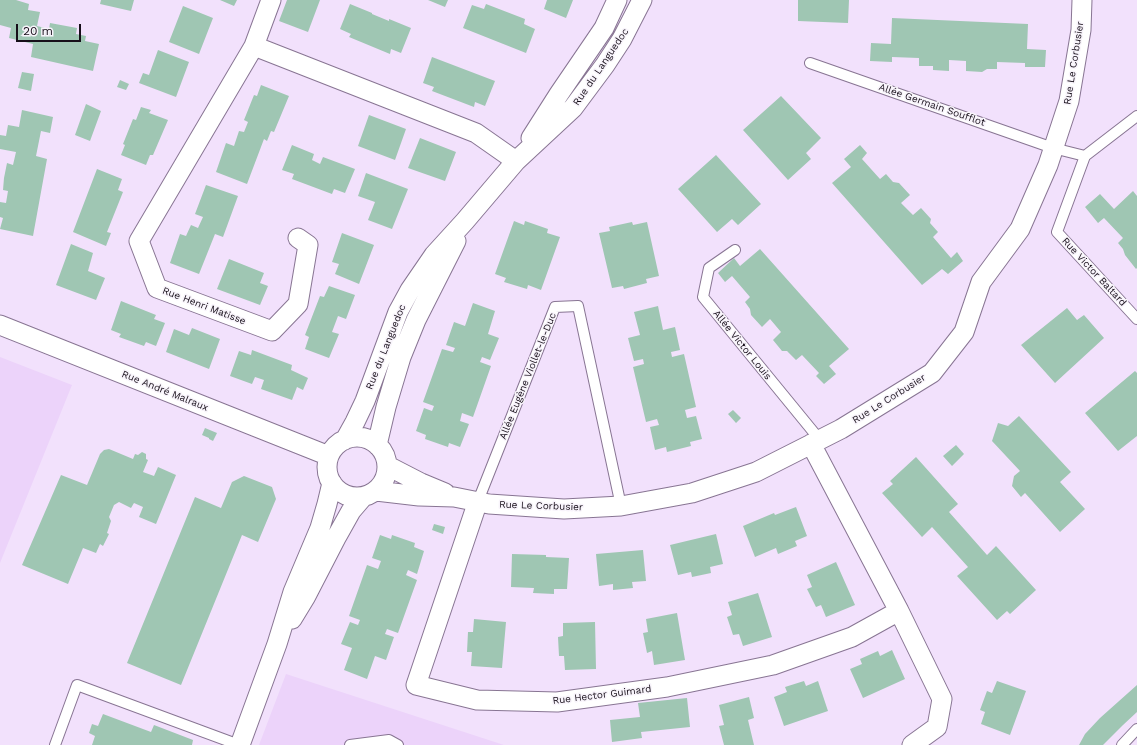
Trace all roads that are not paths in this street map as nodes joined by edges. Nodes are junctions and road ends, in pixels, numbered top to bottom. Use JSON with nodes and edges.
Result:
{"nodes":[{"id":1,"x":271,"y":0,"type":"edge"},
{"id":2,"x":617,"y":0,"type":"edge"},
{"id":3,"x":642,"y":0,"type":"edge"},
{"id":4,"x":1082,"y":0,"type":"edge"},
{"id":5,"x":254,"y":46,"type":"junction"},
{"id":6,"x":810,"y":63,"type":"dead end"},
{"id":7,"x":1137,"y":116,"type":"edge"},
{"id":8,"x":1054,"y":148,"type":"junction"},
{"id":9,"x":1085,"y":156,"type":"junction"},
{"id":10,"x":516,"y":161,"type":"junction"},
{"id":11,"x":465,"y":222,"type":"junction"},
{"id":12,"x":298,"y":238,"type":"dead end"},
{"id":13,"x":735,"y":250,"type":"dead end"},
{"id":14,"x":1137,"y":319,"type":"edge"},
{"id":15,"x":0,"y":325,"type":"edge"},
{"id":16,"x":345,"y":440,"type":"junction"},
{"id":17,"x":815,"y":442,"type":"junction"},
{"id":18,"x":377,"y":445,"type":"junction"},
{"id":19,"x":329,"y":456,"type":"junction"},
{"id":20,"x":388,"y":466,"type":"junction"},
{"id":21,"x":332,"y":483,"type":"junction"},
{"id":22,"x":369,"y":494,"type":"junction"},
{"id":23,"x":454,"y":497,"type":"junction"},
{"id":24,"x":478,"y":501,"type":"junction"},
{"id":25,"x":621,"y":506,"type":"junction"},
{"id":26,"x":899,"y":611,"type":"junction"},
{"id":27,"x":277,"y":644,"type":"junction"},
{"id":28,"x":1137,"y":729,"type":"edge"},
{"id":29,"x":55,"y":745,"type":"edge"},
{"id":30,"x":240,"y":745,"type":"edge"},
{"id":31,"x":350,"y":745,"type":"edge"},
{"id":32,"x":398,"y":745,"type":"edge"},
{"id":33,"x":912,"y":745,"type":"edge"},
{"id":34,"x":1122,"y":745,"type":"edge"}],
"edges":[{"from":1,"to":5,"type":"street","name":"Rue Henri Matisse"},
{"from":2,"to":10,"type":"street","name":"Rue du Languedoc"},
{"from":3,"to":10,"type":"street","name":"Rue du Languedoc"},
{"from":4,"to":8,"type":"street","name":"Rue Le Corbusier"},
{"from":5,"to":10,"type":"street"},
{"from":5,"to":12,"type":"street","name":"Rue Henri Matisse"},
{"from":6,"to":8,"type":"lane","name":"Allée Germain Soufflot"},
{"from":7,"to":9,"type":"lane"},
{"from":8,"to":9,"type":"lane","name":"Allée Germain Soufflot"},
{"from":8,"to":17,"type":"street","name":"Rue Le Corbusier"},
{"from":9,"to":14,"type":"lane","name":"Rue Victor Baltard"},
{"from":10,"to":11,"type":"street","name":"Rue du Languedoc"},
{"from":11,"to":16,"type":"street","name":"Rue du Languedoc"},
{"from":11,"to":18,"type":"street","name":"Rue du Languedoc"},
{"from":13,"to":17,"type":"lane","name":"Allée Victor Louis"},
{"from":15,"to":19,"type":"street","name":"Rue André Malraux"},
{"from":16,"to":18,"type":"street"},
{"from":16,"to":19,"type":"street"},
{"from":17,"to":25,"type":"street","name":"Rue Le Corbusier"},
{"from":17,"to":26,"type":"street"},
{"from":18,"to":20,"type":"street"},
{"from":19,"to":21,"type":"street"},
{"from":20,"to":22,"type":"street"},
{"from":20,"to":23,"type":"street","name":"Rue Le Corbusier"},
{"from":21,"to":22,"type":"street"},
{"from":21,"to":27,"type":"street"},
{"from":22,"to":23,"type":"street","name":"Rue Le Corbusier"},
{"from":22,"to":27,"type":"street"},
{"from":23,"to":24,"type":"street","name":"Rue Le Corbusier"},
{"from":24,"to":25,"type":"street","name":"Rue Le Corbusier"},
{"from":24,"to":25,"type":"lane","name":"Allée Eugène Viollet-le-Duc"},
{"from":24,"to":26,"type":"street","name":"Rue Hector Guimard"},
{"from":26,"to":33,"type":"street"},
{"from":27,"to":30,"type":"street"},
{"from":28,"to":34,"type":"lane"},
{"from":29,"to":30,"type":"lane"},
{"from":31,"to":32,"type":"lane"}]}
